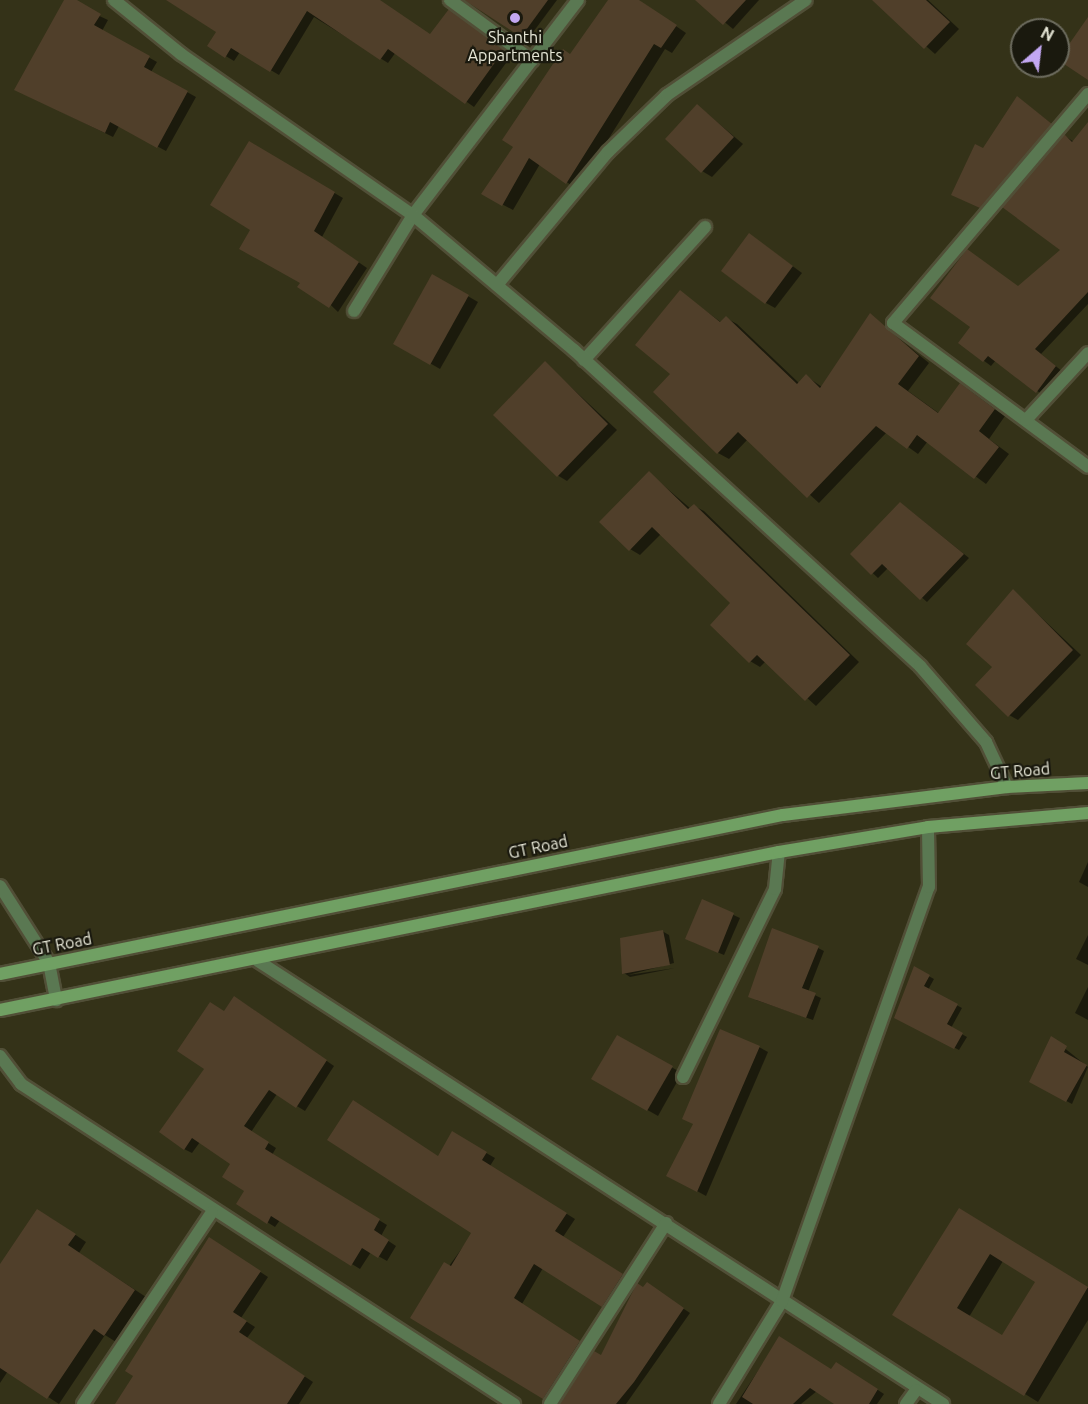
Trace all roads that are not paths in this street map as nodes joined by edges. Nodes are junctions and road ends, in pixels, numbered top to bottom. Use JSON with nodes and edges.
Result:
{"nodes":[{"id":1,"x":114,"y":0,"type":"edge"},
{"id":2,"x":450,"y":0,"type":"edge"},
{"id":3,"x":578,"y":0,"type":"edge"},
{"id":4,"x":806,"y":0,"type":"edge"},
{"id":5,"x":532,"y":60,"type":"junction"},
{"id":6,"x":1088,"y":94,"type":"edge"},
{"id":7,"x":413,"y":215,"type":"junction"},
{"id":8,"x":705,"y":227,"type":"dead end"},
{"id":9,"x":496,"y":285,"type":"junction"},
{"id":10,"x":354,"y":311,"type":"dead end"},
{"id":11,"x":1088,"y":353,"type":"edge"},
{"id":12,"x":584,"y":360,"type":"junction"},
{"id":13,"x":1026,"y":420,"type":"junction"},
{"id":14,"x":1088,"y":467,"type":"edge"},
{"id":15,"x":1088,"y":783,"type":"edge"},
{"id":16,"x":1008,"y":787,"type":"junction"},
{"id":17,"x":1088,"y":813,"type":"edge"},
{"id":18,"x":928,"y":827,"type":"junction"},
{"id":19,"x":779,"y":852,"type":"junction"},
{"id":20,"x":0,"y":886,"type":"edge"},
{"id":21,"x":258,"y":961,"type":"junction"},
{"id":22,"x":49,"y":963,"type":"junction"},
{"id":23,"x":0,"y":975,"type":"edge"},
{"id":24,"x":56,"y":1000,"type":"junction"},
{"id":25,"x":0,"y":1010,"type":"edge"},
{"id":26,"x":0,"y":1056,"type":"edge"},
{"id":27,"x":683,"y":1077,"type":"dead end"},
{"id":28,"x":212,"y":1212,"type":"junction"},
{"id":29,"x":666,"y":1223,"type":"junction"},
{"id":30,"x":782,"y":1302,"type":"junction"},
{"id":31,"x":916,"y":1390,"type":"junction"},
{"id":32,"x":83,"y":1404,"type":"edge"},
{"id":33,"x":514,"y":1404,"type":"edge"},
{"id":34,"x":550,"y":1404,"type":"edge"},
{"id":35,"x":719,"y":1404,"type":"edge"},
{"id":36,"x":906,"y":1404,"type":"edge"},
{"id":37,"x":943,"y":1404,"type":"edge"}],
"edges":[{"from":1,"to":7,"type":"street"},
{"from":2,"to":5,"type":"street"},
{"from":3,"to":5,"type":"street"},
{"from":4,"to":9,"type":"street"},
{"from":5,"to":7,"type":"street"},
{"from":6,"to":13,"type":"street"},
{"from":7,"to":9,"type":"street"},
{"from":7,"to":10,"type":"street"},
{"from":8,"to":12,"type":"street"},
{"from":9,"to":12,"type":"street"},
{"from":11,"to":13,"type":"street"},
{"from":12,"to":16,"type":"street"},
{"from":13,"to":14,"type":"street"},
{"from":15,"to":16,"type":"main road","name":"GT Road"},
{"from":16,"to":22,"type":"main road","name":"GT Road"},
{"from":17,"to":18,"type":"main road"},
{"from":18,"to":19,"type":"main road"},
{"from":18,"to":30,"type":"street"},
{"from":19,"to":21,"type":"main road"},
{"from":19,"to":27,"type":"street"},
{"from":20,"to":22,"type":"street"},
{"from":21,"to":24,"type":"main road"},
{"from":21,"to":29,"type":"street"},
{"from":22,"to":23,"type":"main road","name":"GT Road"},
{"from":22,"to":24,"type":"street"},
{"from":24,"to":25,"type":"main road"},
{"from":26,"to":28,"type":"street"},
{"from":28,"to":32,"type":"street"},
{"from":28,"to":33,"type":"street"},
{"from":29,"to":30,"type":"street"},
{"from":29,"to":34,"type":"street"},
{"from":30,"to":31,"type":"street"},
{"from":30,"to":35,"type":"street"},
{"from":31,"to":36,"type":"street"},
{"from":31,"to":37,"type":"street"}]}
